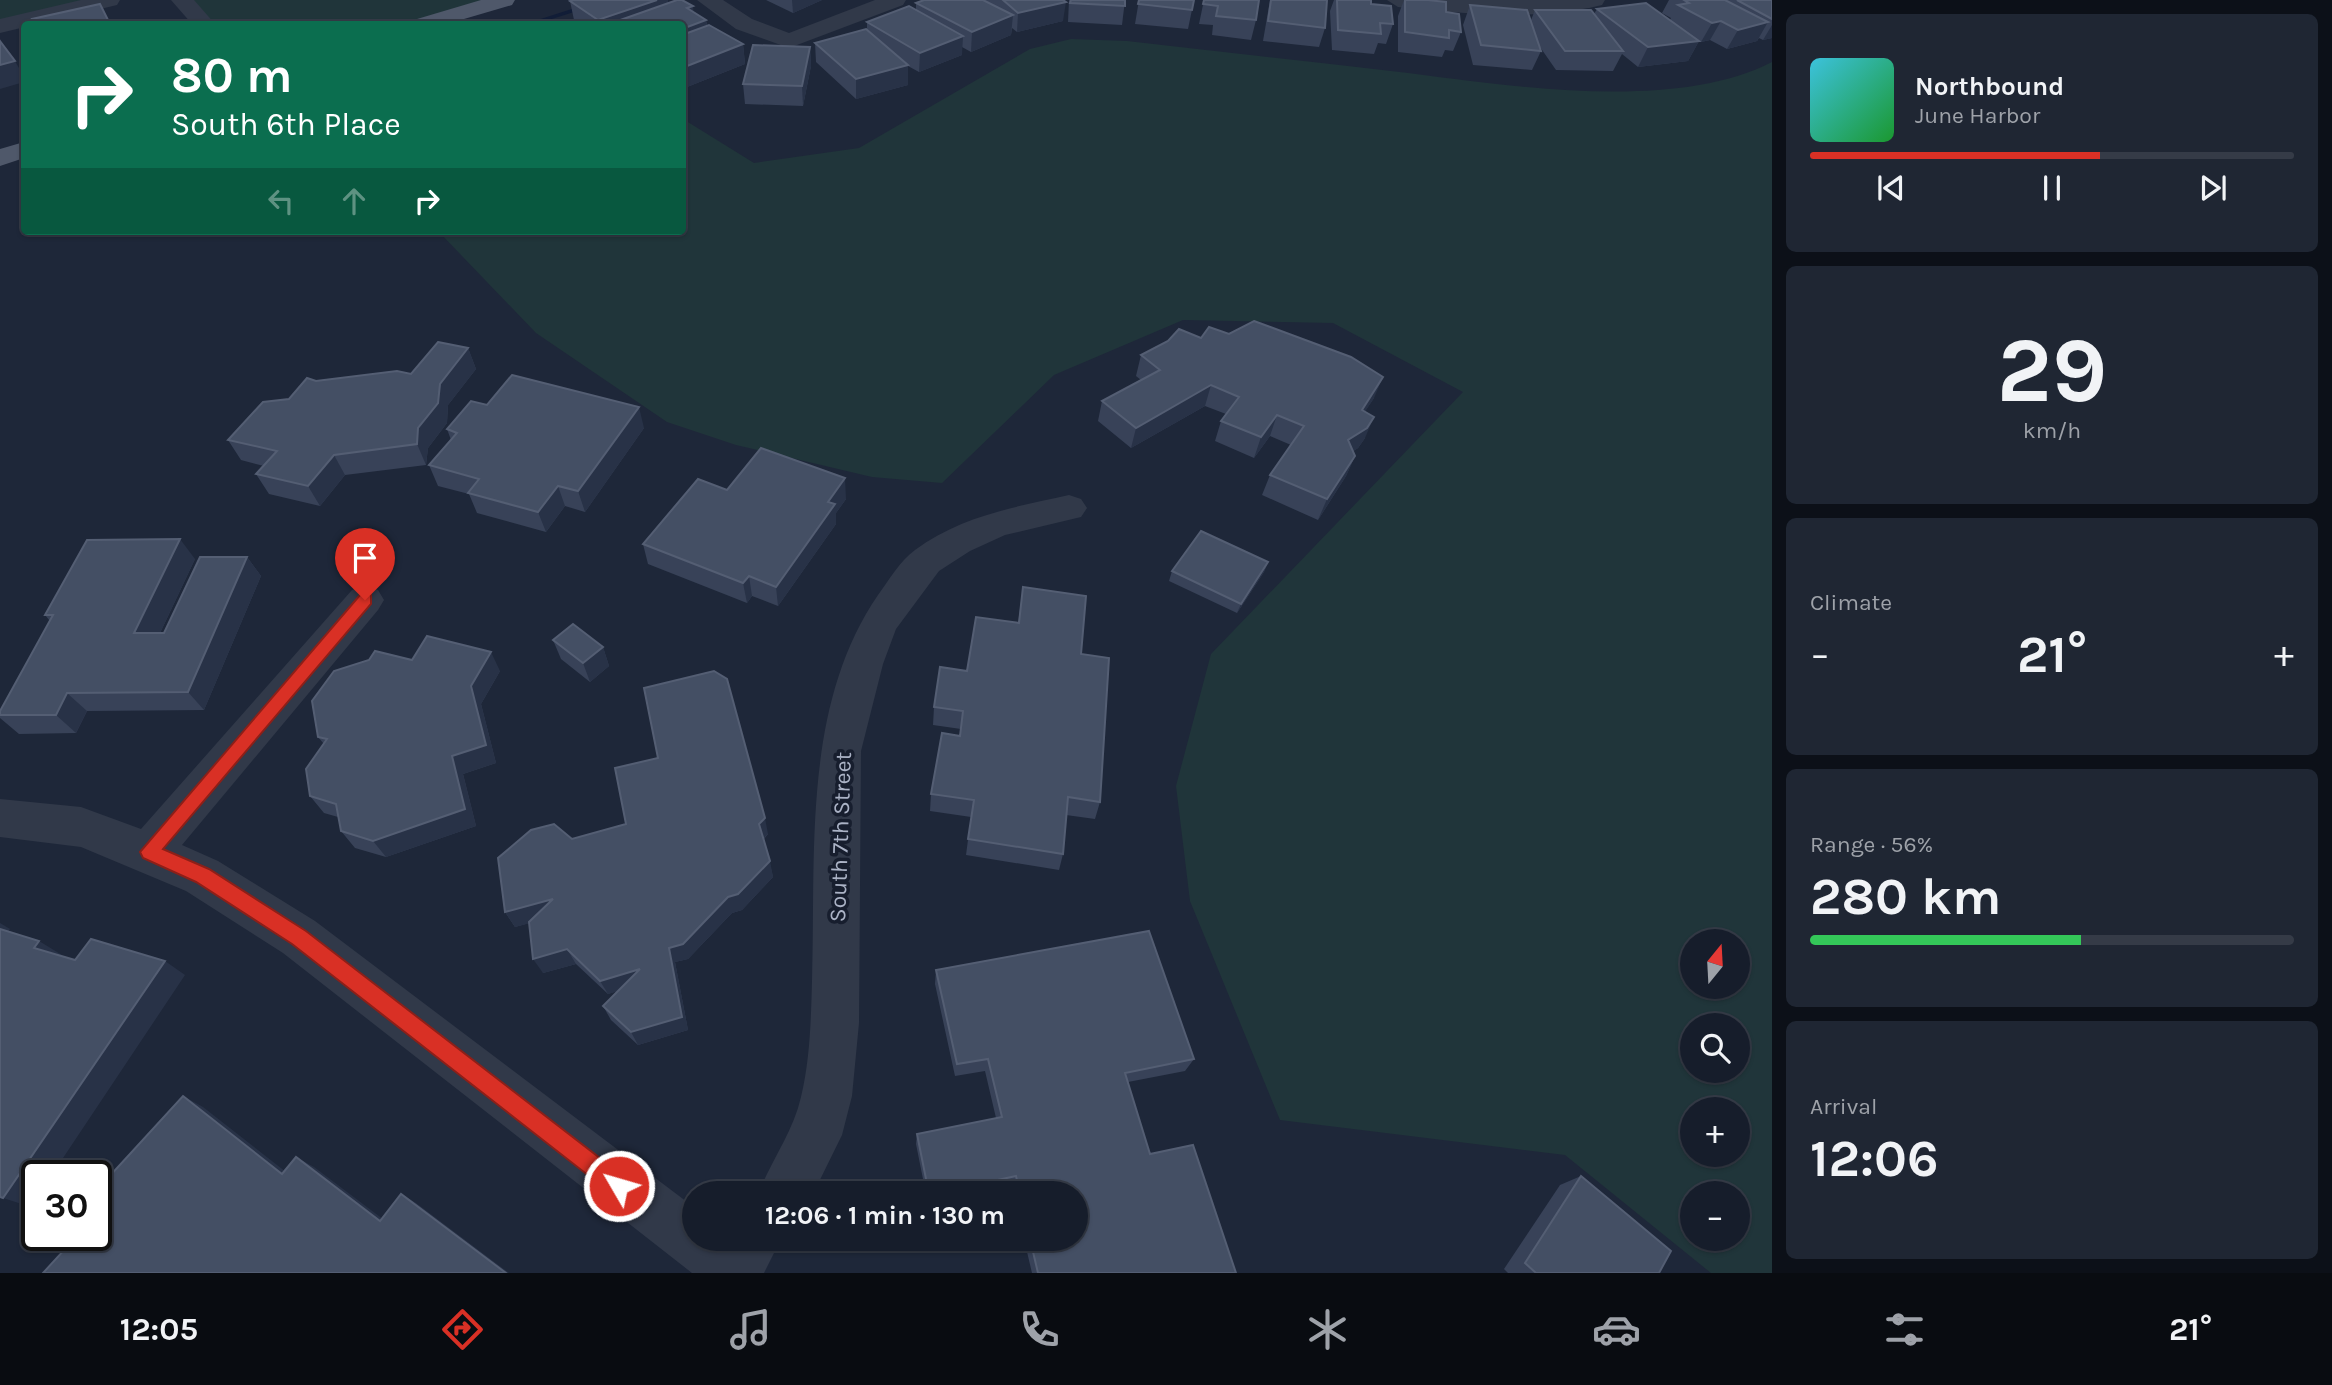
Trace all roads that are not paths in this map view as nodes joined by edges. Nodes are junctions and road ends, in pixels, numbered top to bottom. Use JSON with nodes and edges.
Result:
{"nodes":[{"id":1,"x":109,"y":0,"type":"edge"},
{"id":2,"x":182,"y":0,"type":"edge"},
{"id":3,"x":505,"y":0,"type":"edge"},
{"id":4,"x":708,"y":0,"type":"edge"},
{"id":5,"x":895,"y":0,"type":"edge"},
{"id":6,"x":1398,"y":0,"type":"edge"},
{"id":7,"x":1594,"y":0,"type":"edge"},
{"id":8,"x":1451,"y":3,"type":"edge"},
{"id":9,"x":201,"y":21,"type":"edge"},
{"id":10,"x":435,"y":21,"type":"edge"},
{"id":11,"x":0,"y":26,"type":"edge"},
{"id":12,"x":21,"y":151,"type":"edge"},
{"id":13,"x":0,"y":158,"type":"edge"},
{"id":14,"x":1069,"y":508,"type":"dead end"},
{"id":15,"x":365,"y":600,"type":"dead end"},
{"id":16,"x":0,"y":818,"type":"edge"},
{"id":17,"x":149,"y":852,"type":"junction"},
{"id":18,"x":791,"y":1181,"type":"edge"},
{"id":19,"x":739,"y":1264,"type":"edge"}],
"edges":[{"from":1,"to":11,"type":"street"},
{"from":2,"to":9,"type":"street"},
{"from":3,"to":10,"type":"main road"},
{"from":4,"to":5,"type":"street"},
{"from":6,"to":8,"type":"street"},
{"from":7,"to":8,"type":"street"},
{"from":12,"to":13,"type":"main road"},
{"from":14,"to":18,"type":"street","name":"South 7th Street"},
{"from":15,"to":17,"type":"street"},
{"from":16,"to":17,"type":"street"},
{"from":17,"to":19,"type":"street"}]}
